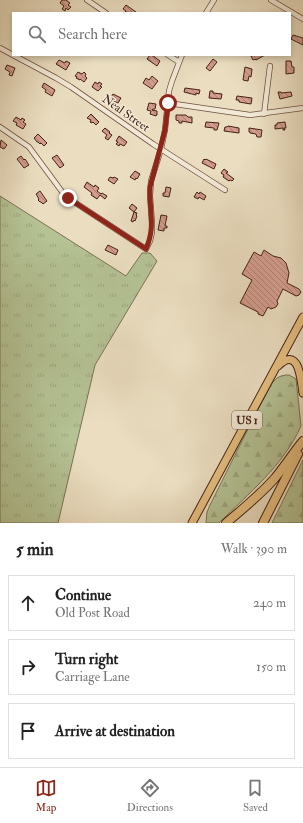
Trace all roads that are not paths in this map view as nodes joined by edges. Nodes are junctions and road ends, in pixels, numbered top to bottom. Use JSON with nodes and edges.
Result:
{"nodes":[{"id":1,"x":87,"y":0,"type":"edge"},
{"id":2,"x":214,"y":0,"type":"edge"},
{"id":3,"x":271,"y":0,"type":"edge"},
{"id":4,"x":105,"y":12,"type":"edge"},
{"id":5,"x":207,"y":12,"type":"edge"},
{"id":6,"x":303,"y":19,"type":"edge"},
{"id":7,"x":0,"y":48,"type":"edge"},
{"id":8,"x":12,"y":54,"type":"edge"},
{"id":9,"x":15,"y":56,"type":"edge"},
{"id":10,"x":170,"y":56,"type":"edge"},
{"id":11,"x":182,"y":56,"type":"edge"},
{"id":12,"x":179,"y":62,"type":"junction"},
{"id":13,"x":270,"y":66,"type":"dead end"},
{"id":14,"x":168,"y":103,"type":"junction"},
{"id":15,"x":303,"y":108,"type":"edge"},
{"id":16,"x":264,"y":114,"type":"junction"},
{"id":17,"x":0,"y":126,"type":"edge"},
{"id":18,"x":161,"y":149,"type":"junction"},
{"id":19,"x":225,"y":190,"type":"dead end"},
{"id":20,"x":303,"y":317,"type":"edge"},
{"id":21,"x":275,"y":369,"type":"junction"},
{"id":22,"x":303,"y":379,"type":"edge"},
{"id":23,"x":303,"y":393,"type":"edge"},
{"id":24,"x":303,"y":397,"type":"edge"},
{"id":25,"x":303,"y":440,"type":"edge"},
{"id":26,"x":303,"y":444,"type":"edge"},
{"id":27,"x":192,"y":523,"type":"edge"},
{"id":28,"x":226,"y":523,"type":"edge"},
{"id":29,"x":263,"y":523,"type":"edge"}],
"edges":[{"from":1,"to":4,"type":"street"},
{"from":2,"to":5,"type":"street"},
{"from":3,"to":6,"type":"street"},
{"from":7,"to":8,"type":"street","name":"Neal Street"},
{"from":9,"to":18,"type":"street","name":"Neal Street"},
{"from":10,"to":12,"type":"street"},
{"from":11,"to":12,"type":"street"},
{"from":12,"to":14,"type":"street"},
{"from":13,"to":16,"type":"street"},
{"from":14,"to":16,"type":"street"},
{"from":14,"to":18,"type":"street"},
{"from":15,"to":16,"type":"street"},
{"from":17,"to":18,"type":"street"},
{"from":18,"to":19,"type":"street","name":"Neal Street"},
{"from":20,"to":21,"type":"main road","number":"US 1"},
{"from":21,"to":23,"type":"main road"},
{"from":21,"to":27,"type":"main road","number":"US 1"},
{"from":22,"to":23,"type":"main road"},
{"from":23,"to":24,"type":"main road"},
{"from":25,"to":28,"type":"highway"},
{"from":26,"to":29,"type":"highway"}]}
